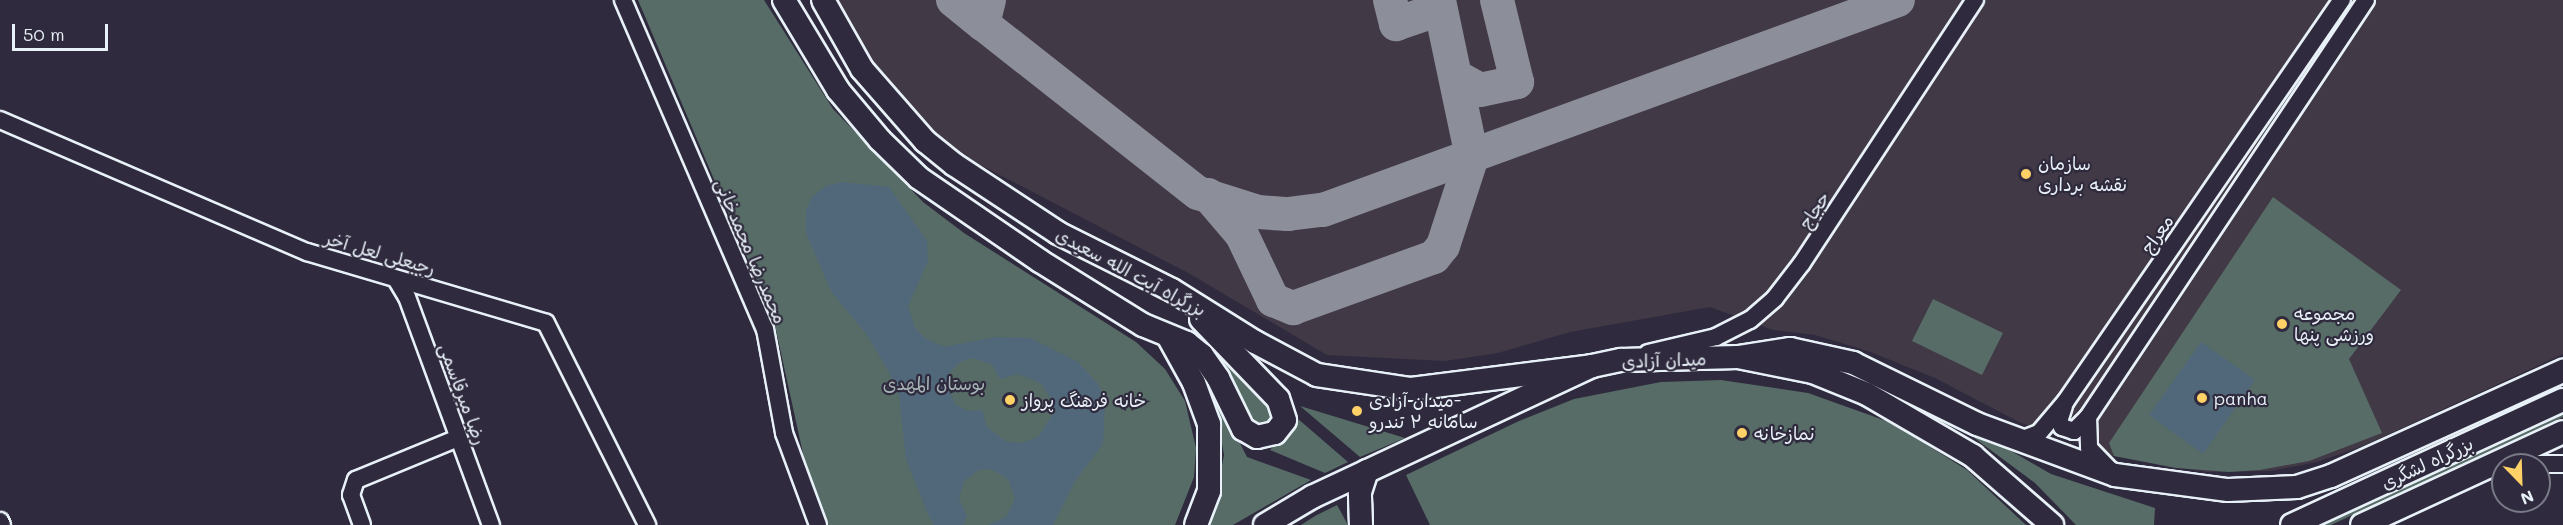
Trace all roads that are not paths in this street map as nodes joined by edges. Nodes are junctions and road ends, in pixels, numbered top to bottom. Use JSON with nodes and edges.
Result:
{"nodes":[{"id":1,"x":623,"y":0,"type":"edge"},
{"id":2,"x":784,"y":0,"type":"edge"},
{"id":3,"x":823,"y":0,"type":"edge"},
{"id":4,"x":1975,"y":0,"type":"edge"},
{"id":5,"x":2342,"y":0,"type":"edge"},
{"id":6,"x":2366,"y":0,"type":"edge"},
{"id":7,"x":0,"y":120,"type":"edge"},
{"id":8,"x":396,"y":279,"type":"junction"},
{"id":9,"x":1172,"y":290,"type":"junction"},
{"id":10,"x":1168,"y":336,"type":"junction"},
{"id":11,"x":1738,"y":357,"type":"junction"},
{"id":12,"x":1621,"y":360,"type":"junction"},
{"id":13,"x":1592,"y":366,"type":"junction"},
{"id":14,"x":2563,"y":370,"type":"edge"},
{"id":15,"x":2563,"y":400,"type":"edge"},
{"id":16,"x":2066,"y":401,"type":"junction"},
{"id":17,"x":2088,"y":417,"type":"junction"},
{"id":18,"x":1977,"y":424,"type":"junction"},
{"id":19,"x":2563,"y":432,"type":"edge"},
{"id":20,"x":458,"y":438,"type":"junction"},
{"id":21,"x":2518,"y":453,"type":"edge"},
{"id":22,"x":2491,"y":466,"type":"edge"},
{"id":23,"x":1367,"y":471,"type":"junction"},
{"id":24,"x":2115,"y":475,"type":"junction"},
{"id":25,"x":2412,"y":501,"type":"junction"},
{"id":26,"x":0,"y":521,"type":"edge"},
{"id":27,"x":2,"y":525,"type":"edge"},
{"id":28,"x":362,"y":525,"type":"edge"},
{"id":29,"x":490,"y":525,"type":"edge"},
{"id":30,"x":647,"y":525,"type":"edge"},
{"id":31,"x":818,"y":525,"type":"edge"},
{"id":32,"x":1196,"y":525,"type":"edge"},
{"id":33,"x":1265,"y":525,"type":"edge"},
{"id":34,"x":1361,"y":525,"type":"edge"},
{"id":35,"x":2052,"y":525,"type":"edge"},
{"id":36,"x":2292,"y":525,"type":"edge"},
{"id":37,"x":2362,"y":525,"type":"edge"},
{"id":38,"x":2386,"y":525,"type":"edge"}],
"edges":[{"from":1,"to":31,"type":"main road","name":"محمدرضا محمدخانی"},
{"from":2,"to":10,"type":"highway","name":"بزرگراه آیت الله سعیدی"},
{"from":3,"to":9,"type":"highway","name":"بزرگراه آیت الله سعیدی"},
{"from":4,"to":12,"type":"main road","name":"حجاج"},
{"from":5,"to":16,"type":"main road","name":"معراج"},
{"from":6,"to":17,"type":"main road"},
{"from":7,"to":8,"type":"main road","name":"رجبعلی لعل آخر"},
{"from":8,"to":20,"type":"main road","name":"رضا میرقاسمی"},
{"from":8,"to":30,"type":"main road","name":"رجبعلی لعل آخر"},
{"from":9,"to":10,"type":"highway"},
{"from":9,"to":13,"type":"highway","name":"بزرگراه آیت الله سعیدی"},
{"from":10,"to":32,"type":"highway","name":"بزرگراه آیت الله سعیدی"},
{"from":11,"to":12,"type":"highway","name":"میدان آزادی"},
{"from":11,"to":18,"type":"highway"},
{"from":11,"to":35,"type":"highway","name":"میدان آزادی"},
{"from":12,"to":13,"type":"highway","name":"میدان آزادی"},
{"from":13,"to":23,"type":"highway","name":"میدان آزادی"},
{"from":14,"to":24,"type":"highway"},
{"from":15,"to":36,"type":"highway","name":"بزرگراه لشگری"},
{"from":16,"to":17,"type":"main road"},
{"from":16,"to":18,"type":"main road","name":"معراج"},
{"from":17,"to":24,"type":"main road"},
{"from":18,"to":24,"type":"highway"},
{"from":19,"to":21,"type":"highway","name":"بزرگراه لشگری"},
{"from":20,"to":28,"type":"main road"},
{"from":20,"to":29,"type":"main road","name":"رضا میرقاسمی"},
{"from":22,"to":25,"type":"highway","name":"بزرگراه لشگری"},
{"from":23,"to":33,"type":"highway","name":"میدان آزادی"},
{"from":23,"to":34,"type":"highway"},
{"from":25,"to":37,"type":"highway","name":"بزرگراه لشگری"},
{"from":25,"to":38,"type":"highway"},
{"from":26,"to":27,"type":"main road"}]}
